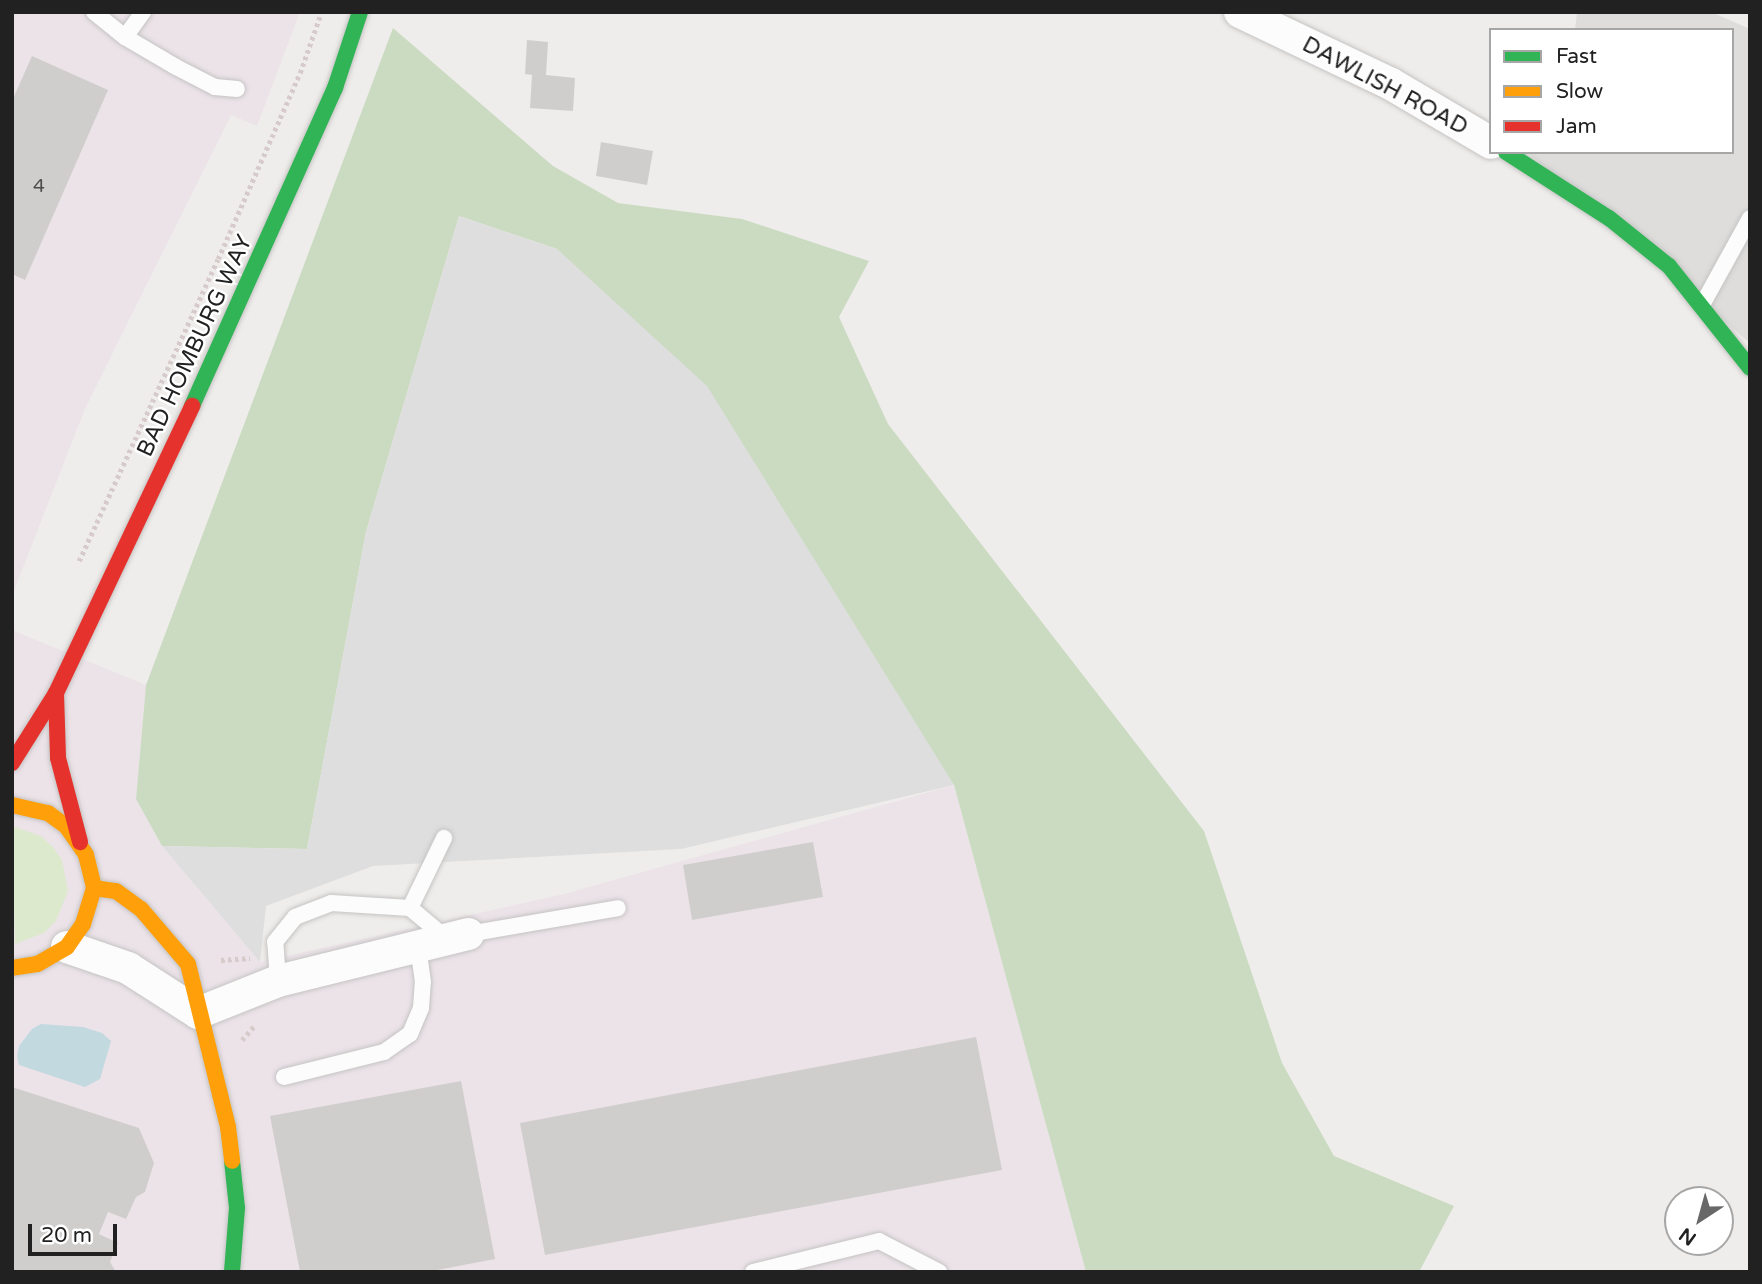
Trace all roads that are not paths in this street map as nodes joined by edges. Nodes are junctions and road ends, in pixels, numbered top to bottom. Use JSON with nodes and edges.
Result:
{"nodes":[{"id":1,"x":94,"y":12,"type":"edge"},
{"id":2,"x":142,"y":12,"type":"edge"},
{"id":3,"x":360,"y":12,"type":"edge"},
{"id":4,"x":1240,"y":12,"type":"edge"},
{"id":5,"x":125,"y":37,"type":"junction"},
{"id":6,"x":237,"y":89,"type":"dead end"},
{"id":7,"x":1489,"y":142,"type":"edge"},
{"id":8,"x":1509,"y":154,"type":"edge"},
{"id":9,"x":1750,"y":218,"type":"edge"},
{"id":10,"x":1702,"y":306,"type":"junction"},
{"id":11,"x":1750,"y":368,"type":"edge"},
{"id":12,"x":56,"y":693,"type":"junction"},
{"id":13,"x":12,"y":762,"type":"edge"},
{"id":14,"x":12,"y":805,"type":"edge"},
{"id":15,"x":444,"y":838,"type":"dead end"},
{"id":16,"x":80,"y":842,"type":"junction"},
{"id":17,"x":94,"y":888,"type":"junction"},
{"id":18,"x":410,"y":908,"type":"junction"},
{"id":19,"x":618,"y":908,"type":"dead end"},
{"id":20,"x":444,"y":939,"type":"junction"},
{"id":21,"x":67,"y":947,"type":"junction"},
{"id":22,"x":14,"y":969,"type":"edge"},
{"id":23,"x":278,"y":981,"type":"junction"},
{"id":24,"x":198,"y":1013,"type":"junction"},
{"id":25,"x":284,"y":1077,"type":"dead end"},
{"id":26,"x":232,"y":1272,"type":"edge"},
{"id":27,"x":753,"y":1272,"type":"edge"},
{"id":28,"x":939,"y":1272,"type":"edge"}],
"edges":[{"from":1,"to":5,"type":"lane"},
{"from":2,"to":5,"type":"lane"},
{"from":3,"to":12,"type":"main road","name":"BAD HOMBURG WAY"},
{"from":4,"to":7,"type":"street","name":"DAWLISH ROAD"},
{"from":5,"to":6,"type":"lane"},
{"from":8,"to":10,"type":"main road"},
{"from":9,"to":10,"type":"lane"},
{"from":10,"to":11,"type":"main road"},
{"from":12,"to":13,"type":"main road","name":"BAD HOMBURG WAY"},
{"from":12,"to":16,"type":"main road","name":"BAD HOMBURG WAY"},
{"from":14,"to":16,"type":"main road"},
{"from":15,"to":18,"type":"lane"},
{"from":16,"to":17,"type":"main road","name":"BAD HOMBURG WAY"},
{"from":17,"to":21,"type":"main road"},
{"from":17,"to":24,"type":"main road"},
{"from":18,"to":20,"type":"lane"},
{"from":18,"to":23,"type":"lane"},
{"from":19,"to":20,"type":"lane"},
{"from":20,"to":23,"type":"street"},
{"from":20,"to":25,"type":"lane"},
{"from":21,"to":22,"type":"main road"},
{"from":21,"to":24,"type":"street"},
{"from":23,"to":24,"type":"street"},
{"from":24,"to":26,"type":"main road"},
{"from":27,"to":28,"type":"lane"}]}
